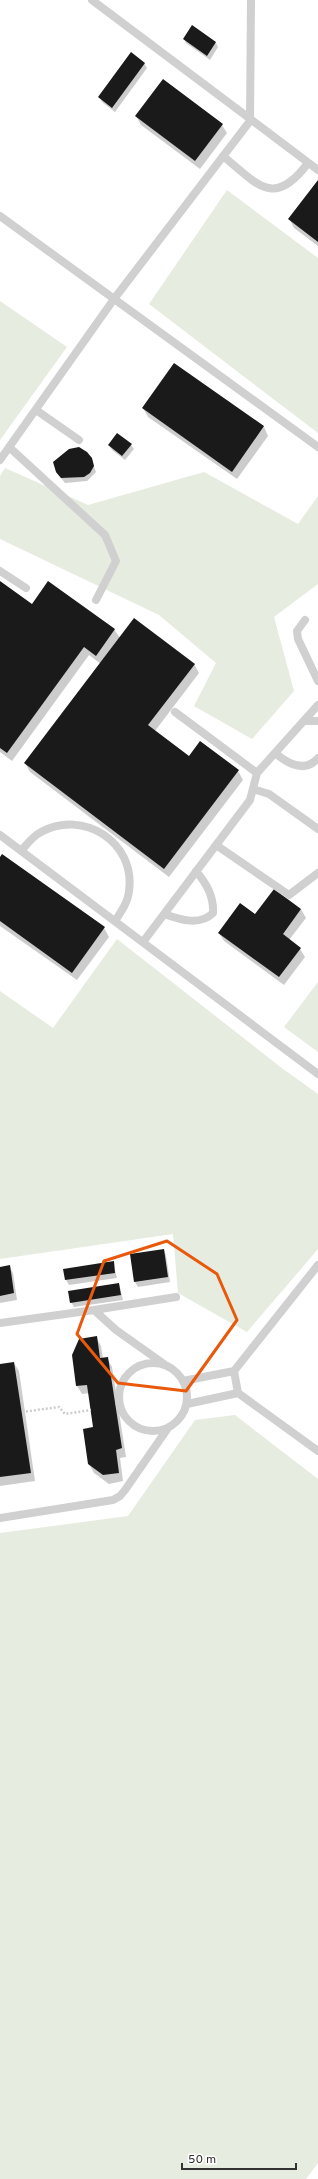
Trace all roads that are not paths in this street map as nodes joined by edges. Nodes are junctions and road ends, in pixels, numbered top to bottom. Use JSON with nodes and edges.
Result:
{"nodes":[{"id":1,"x":92,"y":0,"type":"edge"},
{"id":2,"x":251,"y":0,"type":"edge"},
{"id":3,"x":250,"y":121,"type":"junction"},
{"id":4,"x":223,"y":156,"type":"junction"},
{"id":5,"x":308,"y":163,"type":"junction"},
{"id":6,"x":318,"y":170,"type":"edge"},
{"id":7,"x":0,"y":216,"type":"edge"},
{"id":8,"x":114,"y":300,"type":"junction"},
{"id":9,"x":36,"y":410,"type":"junction"},
{"id":10,"x":79,"y":440,"type":"dead end"},
{"id":11,"x":9,"y":447,"type":"junction"},
{"id":12,"x":318,"y":447,"type":"edge"},
{"id":13,"x":0,"y":460,"type":"edge"},
{"id":14,"x":0,"y":571,"type":"edge"},
{"id":15,"x":26,"y":588,"type":"dead end"},
{"id":16,"x":96,"y":600,"type":"dead end"},
{"id":17,"x":305,"y":620,"type":"dead end"},
{"id":18,"x":318,"y":668,"type":"edge"},
{"id":19,"x":318,"y":706,"type":"edge"},
{"id":20,"x":175,"y":712,"type":"dead end"},
{"id":21,"x":304,"y":721,"type":"junction"},
{"id":22,"x":318,"y":721,"type":"edge"},
{"id":23,"x":275,"y":753,"type":"junction"},
{"id":24,"x":318,"y":758,"type":"edge"},
{"id":25,"x":257,"y":773,"type":"junction"},
{"id":26,"x":253,"y":789,"type":"junction"},
{"id":27,"x":318,"y":829,"type":"edge"},
{"id":28,"x":0,"y":835,"type":"edge"},
{"id":29,"x":216,"y":845,"type":"junction"},
{"id":30,"x":21,"y":850,"type":"junction"},
{"id":31,"x":196,"y":871,"type":"junction"},
{"id":32,"x":318,"y":873,"type":"edge"},
{"id":33,"x":164,"y":914,"type":"junction"},
{"id":34,"x":115,"y":921,"type":"junction"},
{"id":35,"x":143,"y":942,"type":"junction"},
{"id":36,"x":318,"y":1074,"type":"edge"},
{"id":37,"x":318,"y":1265,"type":"edge"},
{"id":38,"x":176,"y":1297,"type":"dead end"},
{"id":39,"x":94,"y":1310,"type":"junction"},
{"id":40,"x":0,"y":1323,"type":"edge"},
{"id":41,"x":166,"y":1366,"type":"junction"},
{"id":42,"x":234,"y":1372,"type":"junction"},
{"id":43,"x":183,"y":1381,"type":"junction"},
{"id":44,"x":238,"y":1392,"type":"junction"},
{"id":45,"x":187,"y":1404,"type":"junction"},
{"id":46,"x":168,"y":1428,"type":"junction"},
{"id":47,"x":318,"y":1451,"type":"edge"},
{"id":48,"x":0,"y":1518,"type":"edge"}],
"edges":[{"from":1,"to":3,"type":"lane"},
{"from":2,"to":3,"type":"lane"},
{"from":3,"to":4,"type":"lane"},
{"from":3,"to":5,"type":"lane"},
{"from":4,"to":5,"type":"lane"},
{"from":4,"to":8,"type":"lane"},
{"from":5,"to":6,"type":"lane"},
{"from":7,"to":8,"type":"lane"},
{"from":8,"to":9,"type":"lane"},
{"from":8,"to":12,"type":"lane"},
{"from":9,"to":10,"type":"lane"},
{"from":9,"to":11,"type":"lane"},
{"from":11,"to":13,"type":"lane"},
{"from":11,"to":16,"type":"lane"},
{"from":14,"to":15,"type":"lane"},
{"from":17,"to":18,"type":"lane"},
{"from":19,"to":21,"type":"lane"},
{"from":20,"to":25,"type":"lane"},
{"from":21,"to":22,"type":"lane"},
{"from":21,"to":23,"type":"lane"},
{"from":23,"to":24,"type":"lane"},
{"from":23,"to":25,"type":"lane"},
{"from":25,"to":26,"type":"lane"},
{"from":26,"to":27,"type":"lane"},
{"from":26,"to":29,"type":"lane"},
{"from":28,"to":30,"type":"lane"},
{"from":29,"to":31,"type":"lane"},
{"from":29,"to":32,"type":"lane"},
{"from":30,"to":34,"type":"lane"},
{"from":30,"to":34,"type":"lane"},
{"from":31,"to":33,"type":"lane"},
{"from":31,"to":33,"type":"lane"},
{"from":33,"to":35,"type":"lane"},
{"from":34,"to":35,"type":"lane"},
{"from":35,"to":36,"type":"lane"},
{"from":37,"to":42,"type":"lane"},
{"from":38,"to":39,"type":"lane"},
{"from":39,"to":40,"type":"lane"},
{"from":39,"to":41,"type":"lane"},
{"from":41,"to":43,"type":"lane"},
{"from":41,"to":46,"type":"lane"},
{"from":42,"to":43,"type":"lane"},
{"from":42,"to":44,"type":"lane"},
{"from":43,"to":45,"type":"lane"},
{"from":44,"to":45,"type":"lane"},
{"from":44,"to":47,"type":"lane"},
{"from":45,"to":46,"type":"lane"},
{"from":46,"to":48,"type":"lane"}]}
